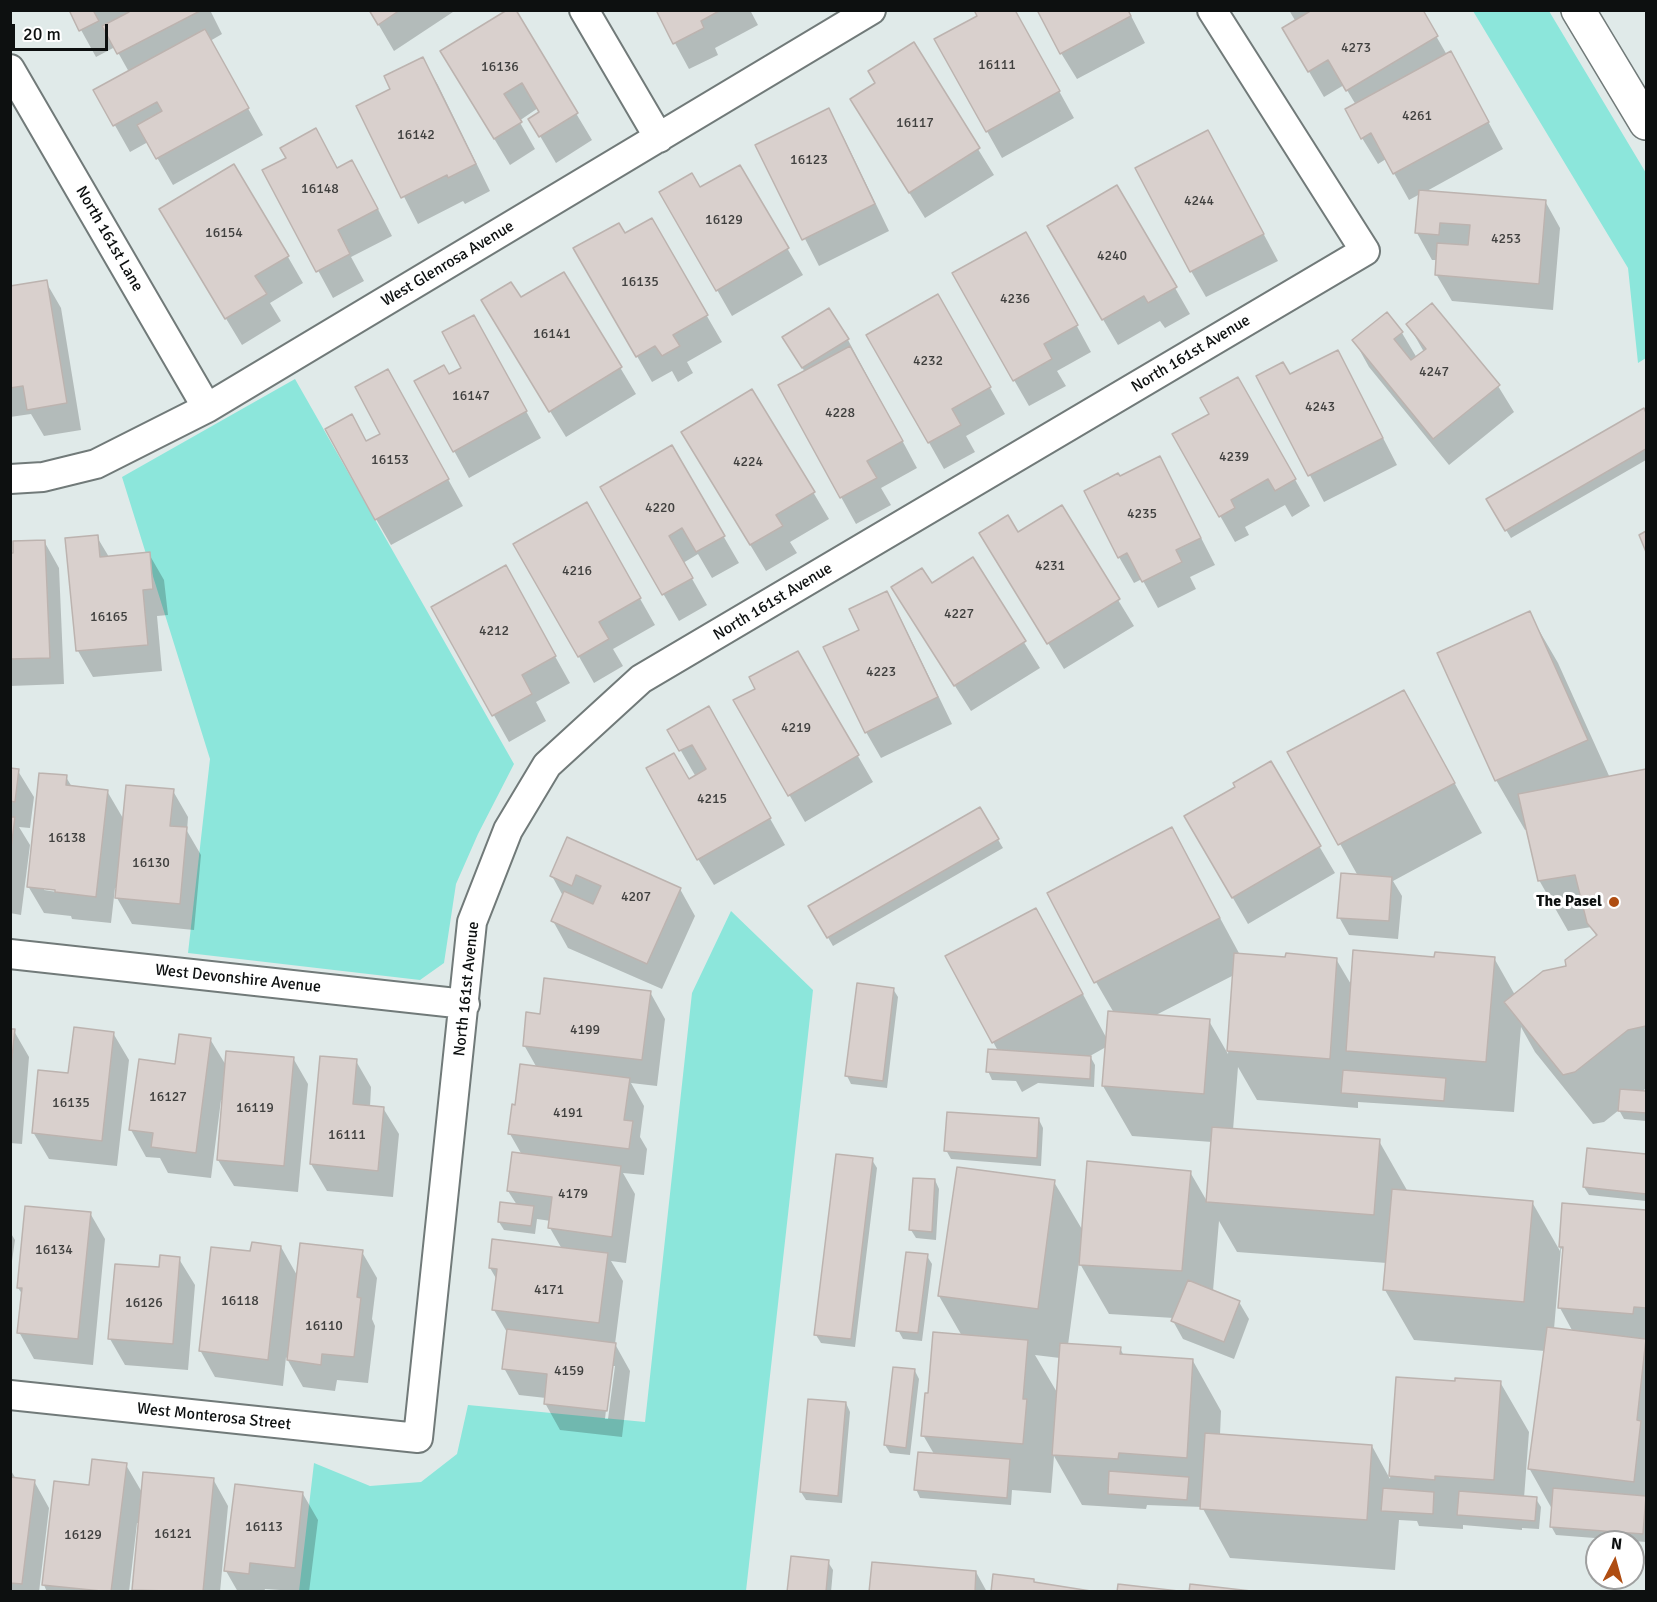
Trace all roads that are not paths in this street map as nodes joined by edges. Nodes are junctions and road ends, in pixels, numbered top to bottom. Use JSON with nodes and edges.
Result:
{"nodes":[{"id":1,"x":584,"y":10,"type":"edge"},
{"id":2,"x":871,"y":10,"type":"edge"},
{"id":3,"x":1212,"y":10,"type":"edge"},
{"id":4,"x":1578,"y":10,"type":"edge"},
{"id":5,"x":10,"y":69,"type":"edge"},
{"id":6,"x":1647,"y":123,"type":"edge"},
{"id":7,"x":659,"y":138,"type":"junction"},
{"id":8,"x":207,"y":408,"type":"junction"},
{"id":9,"x":10,"y":479,"type":"edge"},
{"id":10,"x":10,"y":954,"type":"edge"},
{"id":11,"x":465,"y":1004,"type":"junction"},
{"id":12,"x":10,"y":1395,"type":"edge"},
{"id":13,"x":418,"y":1438,"type":"joint"}],
"edges":[{"from":1,"to":7,"type":"street"},
{"from":2,"to":7,"type":"street","name":"West Glenrosa Avenue"},
{"from":3,"to":11,"type":"street","name":"North 161st Avenue"},
{"from":4,"to":6,"type":"main road"},
{"from":5,"to":8,"type":"street","name":"North 161st Lane"},
{"from":7,"to":8,"type":"street","name":"West Glenrosa Avenue"},
{"from":8,"to":9,"type":"street","name":"West Glenrosa Avenue"},
{"from":10,"to":11,"type":"street","name":"West Devonshire Avenue"},
{"from":11,"to":13,"type":"street","name":"North 161st Avenue"},
{"from":12,"to":13,"type":"street","name":"West Monterosa Street"}]}
